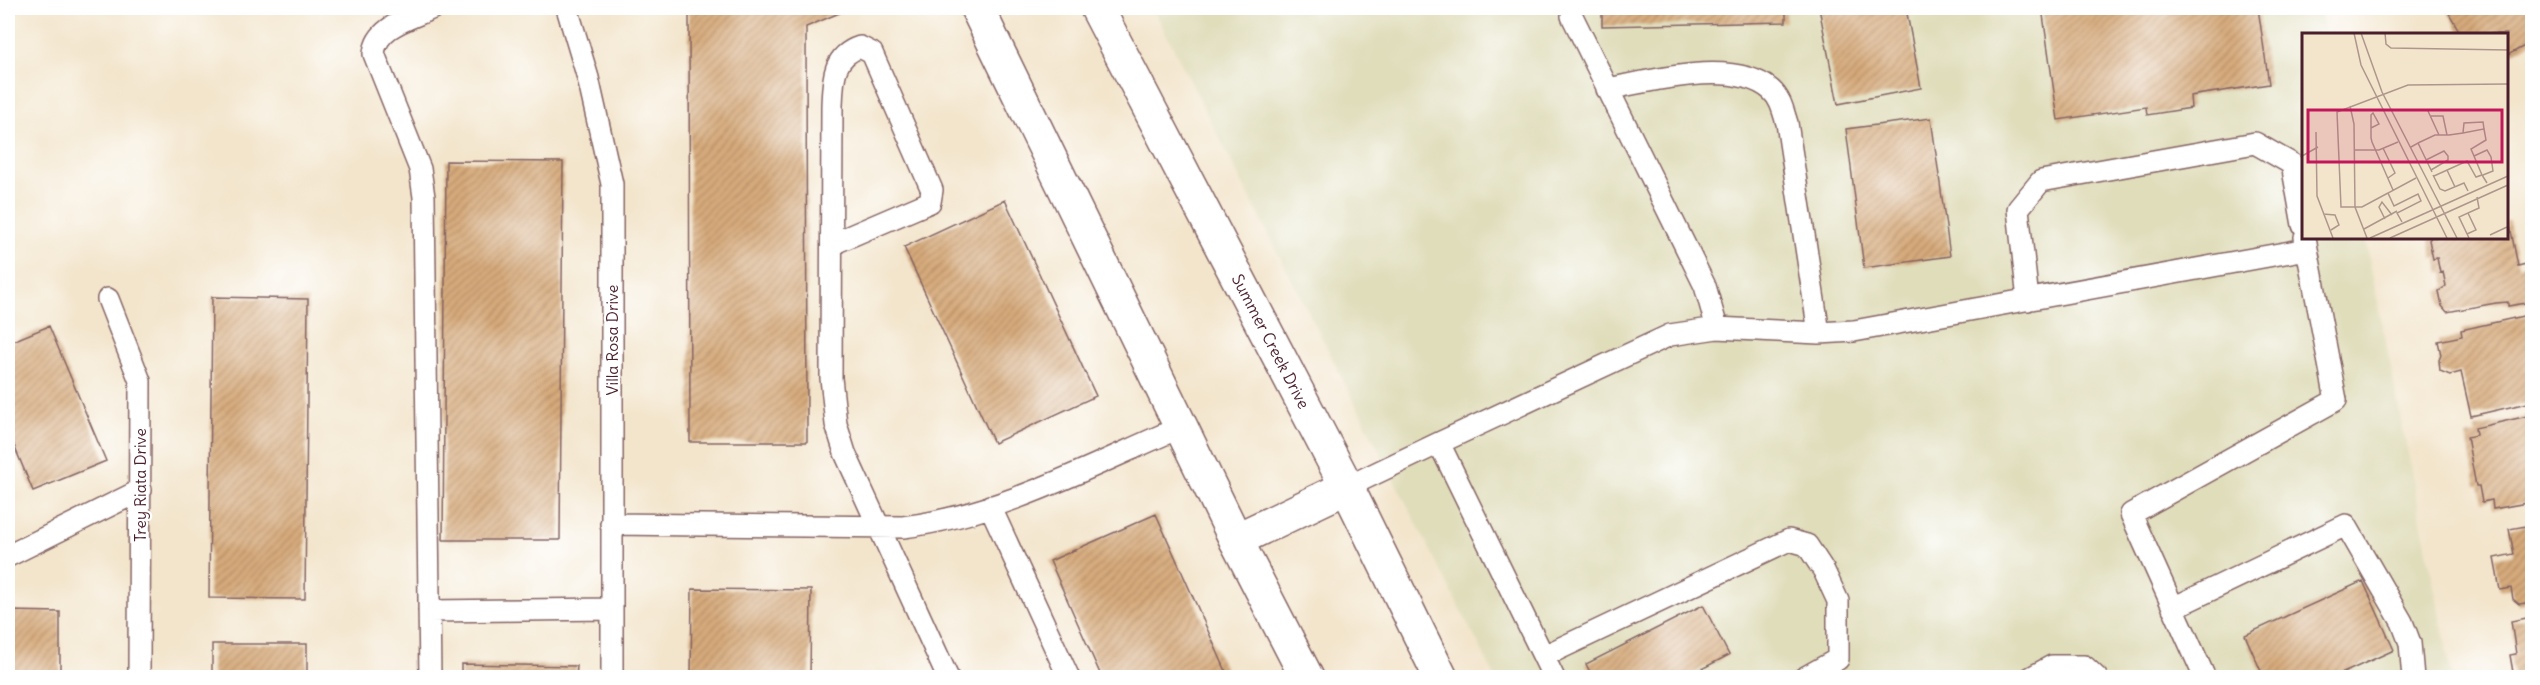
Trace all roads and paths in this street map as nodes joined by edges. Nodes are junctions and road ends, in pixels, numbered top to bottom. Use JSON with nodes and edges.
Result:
{"nodes":[{"id":1,"x":433,"y":8,"type":"edge"},
{"id":2,"x":567,"y":8,"type":"edge"},
{"id":3,"x":977,"y":8,"type":"edge"},
{"id":4,"x":1097,"y":8,"type":"edge"},
{"id":5,"x":1572,"y":16,"type":"dead end"},
{"id":6,"x":1607,"y":89,"type":"junction"},
{"id":7,"x":2302,"y":219,"type":"edge"},
{"id":8,"x":2306,"y":243,"type":"edge"},
{"id":9,"x":832,"y":244,"type":"junction"},
{"id":10,"x":108,"y":299,"type":"dead end"},
{"id":11,"x":2028,"y":300,"type":"junction"},
{"id":12,"x":1717,"y":328,"type":"junction"},
{"id":13,"x":1819,"y":333,"type":"junction"},
{"id":14,"x":1181,"y":427,"type":"junction"},
{"id":15,"x":1439,"y":443,"type":"junction"},
{"id":16,"x":1347,"y":487,"type":"junction"},
{"id":17,"x":141,"y":490,"type":"junction"},
{"id":18,"x":990,"y":506,"type":"junction"},
{"id":19,"x":612,"y":524,"type":"junction"},
{"id":20,"x":880,"y":527,"type":"junction"},
{"id":21,"x":1236,"y":540,"type":"junction"},
{"id":22,"x":8,"y":556,"type":"edge"},
{"id":23,"x":2173,"y":608,"type":"junction"},
{"id":24,"x":612,"y":609,"type":"junction"},
{"id":25,"x":429,"y":610,"type":"junction"},
{"id":26,"x":1544,"y":656,"type":"junction"},
{"id":27,"x":139,"y":678,"type":"edge"},
{"id":28,"x":430,"y":678,"type":"edge"},
{"id":29,"x":612,"y":678,"type":"edge"},
{"id":30,"x":948,"y":678,"type":"edge"},
{"id":31,"x":1069,"y":678,"type":"edge"},
{"id":32,"x":1307,"y":678,"type":"edge"},
{"id":33,"x":1440,"y":678,"type":"edge"},
{"id":34,"x":1554,"y":678,"type":"edge"},
{"id":35,"x":1804,"y":678,"type":"edge"},
{"id":36,"x":2030,"y":678,"type":"edge"},
{"id":37,"x":2097,"y":678,"type":"edge"},
{"id":38,"x":2205,"y":678,"type":"edge"},
{"id":39,"x":2413,"y":678,"type":"edge"}],
"edges":[{"from":1,"to":25,"type":"lane"},
{"from":2,"to":19,"type":"lane","name":"Villa Rosa Drive"},
{"from":3,"to":14,"type":"main road"},
{"from":4,"to":16,"type":"main road","name":"Summer Creek Drive"},
{"from":5,"to":6,"type":"lane"},
{"from":6,"to":12,"type":"lane"},
{"from":6,"to":13,"type":"lane"},
{"from":7,"to":11,"type":"lane"},
{"from":8,"to":11,"type":"lane"},
{"from":8,"to":23,"type":"lane"},
{"from":9,"to":9,"type":"lane"},
{"from":9,"to":20,"type":"lane"},
{"from":10,"to":17,"type":"lane","name":"Trey Riata Drive"},
{"from":11,"to":13,"type":"lane"},
{"from":12,"to":13,"type":"lane"},
{"from":12,"to":15,"type":"lane"},
{"from":14,"to":18,"type":"lane"},
{"from":14,"to":21,"type":"main road"},
{"from":15,"to":16,"type":"lane"},
{"from":15,"to":26,"type":"lane"},
{"from":16,"to":21,"type":"main road"},
{"from":16,"to":33,"type":"main road","name":"Summer Creek Drive"},
{"from":17,"to":22,"type":"lane"},
{"from":17,"to":27,"type":"lane","name":"Trey Riata Drive"},
{"from":18,"to":20,"type":"lane"},
{"from":18,"to":31,"type":"lane"},
{"from":19,"to":20,"type":"lane"},
{"from":19,"to":24,"type":"lane","name":"Villa Rosa Drive"},
{"from":20,"to":30,"type":"lane"},
{"from":21,"to":32,"type":"main road"},
{"from":23,"to":38,"type":"lane"},
{"from":23,"to":39,"type":"lane"},
{"from":24,"to":25,"type":"lane"},
{"from":24,"to":29,"type":"lane","name":"Villa Rosa Drive"},
{"from":25,"to":28,"type":"lane"},
{"from":26,"to":34,"type":"lane"},
{"from":26,"to":35,"type":"lane"},
{"from":36,"to":37,"type":"lane"}]}
